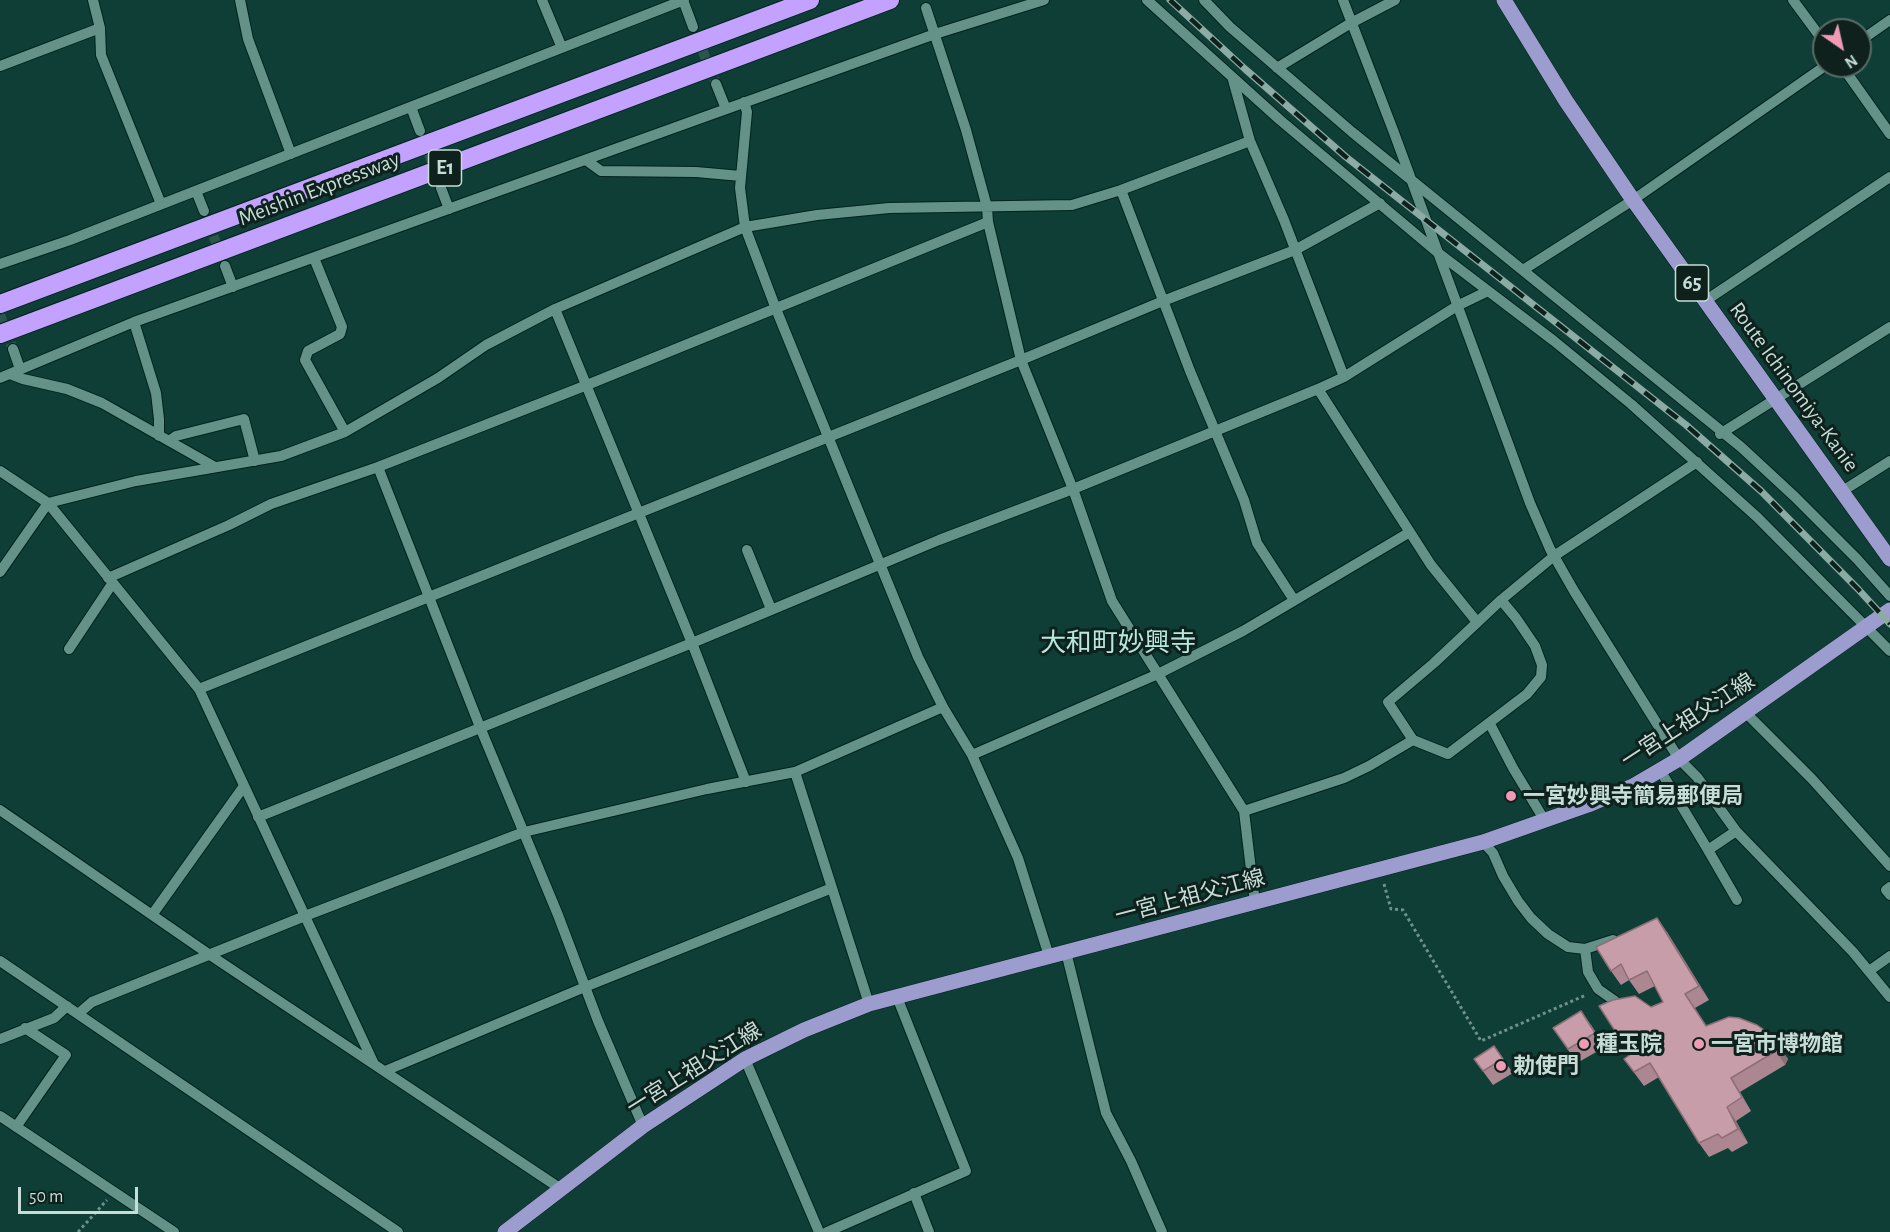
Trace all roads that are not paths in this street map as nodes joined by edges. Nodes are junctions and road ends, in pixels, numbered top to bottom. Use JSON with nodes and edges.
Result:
{"nodes":[{"id":1,"x":93,"y":0,"type":"edge"},
{"id":2,"x":240,"y":0,"type":"edge"},
{"id":3,"x":542,"y":0,"type":"edge"},
{"id":4,"x":683,"y":0,"type":"edge"},
{"id":5,"x":810,"y":0,"type":"edge"},
{"id":6,"x":890,"y":0,"type":"edge"},
{"id":7,"x":1147,"y":0,"type":"edge"},
{"id":8,"x":1204,"y":0,"type":"edge"},
{"id":9,"x":1343,"y":0,"type":"edge"},
{"id":10,"x":1395,"y":0,"type":"edge"},
{"id":11,"x":1504,"y":0,"type":"edge"},
{"id":12,"x":1793,"y":0,"type":"edge"},
{"id":13,"x":1038,"y":1,"type":"edge"},
{"id":14,"x":926,"y":8,"type":"dead end"},
{"id":15,"x":1890,"y":20,"type":"edge"},
{"id":16,"x":1351,"y":22,"type":"junction"},
{"id":17,"x":1812,"y":26,"type":"edge"},
{"id":18,"x":693,"y":27,"type":"tunnel mouth"},
{"id":19,"x":100,"y":28,"type":"junction"},
{"id":20,"x":935,"y":33,"type":"junction"},
{"id":21,"x":1872,"y":33,"type":"edge"},
{"id":22,"x":562,"y":48,"type":"junction"},
{"id":23,"x":0,"y":66,"type":"edge"},
{"id":24,"x":1277,"y":68,"type":"junction"},
{"id":25,"x":1812,"y":75,"type":"edge"},
{"id":26,"x":1850,"y":78,"type":"edge"},
{"id":27,"x":1233,"y":79,"type":"junction"},
{"id":28,"x":716,"y":84,"type":"tunnel mouth"},
{"id":29,"x":744,"y":102,"type":"junction"},
{"id":30,"x":411,"y":107,"type":"junction"},
{"id":31,"x":726,"y":109,"type":"junction"},
{"id":32,"x":420,"y":131,"type":"tunnel mouth"},
{"id":33,"x":1890,"y":134,"type":"edge"},
{"id":34,"x":1250,"y":141,"type":"junction"},
{"id":35,"x":291,"y":154,"type":"junction"},
{"id":36,"x":586,"y":160,"type":"junction"},
{"id":37,"x":741,"y":176,"type":"junction"},
{"id":38,"x":1890,"y":177,"type":"edge"},
{"id":39,"x":1411,"y":178,"type":"junction"},
{"id":40,"x":441,"y":188,"type":"tunnel mouth"},
{"id":41,"x":1121,"y":190,"type":"junction"},
{"id":42,"x":196,"y":191,"type":"junction"},
{"id":43,"x":1633,"y":200,"type":"junction"},
{"id":44,"x":1380,"y":203,"type":"junction"},
{"id":45,"x":161,"y":204,"type":"junction"},
{"id":46,"x":987,"y":207,"type":"junction"},
{"id":47,"x":449,"y":209,"type":"junction"},
{"id":48,"x":204,"y":211,"type":"tunnel mouth"},
{"id":49,"x":988,"y":222,"type":"junction"},
{"id":50,"x":744,"y":227,"type":"junction"},
{"id":51,"x":1295,"y":250,"type":"junction"},
{"id":52,"x":1437,"y":252,"type":"junction"},
{"id":53,"x":314,"y":258,"type":"junction"},
{"id":54,"x":0,"y":264,"type":"edge"},
{"id":55,"x":225,"y":266,"type":"tunnel mouth"},
{"id":56,"x":1523,"y":270,"type":"junction"},
{"id":57,"x":233,"y":287,"type":"junction"},
{"id":58,"x":1488,"y":291,"type":"junction"},
{"id":59,"x":1163,"y":301,"type":"junction"},
{"id":60,"x":1705,"y":301,"type":"junction"},
{"id":61,"x":0,"y":304,"type":"edge"},
{"id":62,"x":1457,"y":306,"type":"junction"},
{"id":63,"x":555,"y":309,"type":"junction"},
{"id":64,"x":776,"y":309,"type":"junction"},
{"id":65,"x":134,"y":322,"type":"junction"},
{"id":66,"x":1890,"y":327,"type":"edge"},
{"id":67,"x":0,"y":334,"type":"edge"},
{"id":68,"x":13,"y":349,"type":"tunnel mouth"},
{"id":69,"x":1021,"y":360,"type":"junction"},
{"id":70,"x":10,"y":374,"type":"edge"},
{"id":71,"x":1344,"y":377,"type":"junction"},
{"id":72,"x":587,"y":385,"type":"junction"},
{"id":73,"x":1318,"y":388,"type":"junction"},
{"id":74,"x":1775,"y":399,"type":"junction"},
{"id":75,"x":1215,"y":431,"type":"junction"},
{"id":76,"x":345,"y":432,"type":"junction"},
{"id":77,"x":1721,"y":434,"type":"junction"},
{"id":78,"x":159,"y":436,"type":"junction"},
{"id":79,"x":829,"y":437,"type":"junction"},
{"id":80,"x":169,"y":441,"type":"junction"},
{"id":81,"x":255,"y":460,"type":"junction"},
{"id":82,"x":1890,"y":461,"type":"edge"},
{"id":83,"x":1697,"y":462,"type":"junction"},
{"id":84,"x":215,"y":467,"type":"junction"},
{"id":85,"x":378,"y":467,"type":"junction"},
{"id":86,"x":0,"y":471,"type":"edge"},
{"id":87,"x":1073,"y":489,"type":"junction"},
{"id":88,"x":1841,"y":492,"type":"junction"},
{"id":89,"x":48,"y":504,"type":"junction"},
{"id":90,"x":638,"y":514,"type":"junction"},
{"id":91,"x":1410,"y":532,"type":"junction"},
{"id":92,"x":747,"y":550,"type":"dead end"},
{"id":93,"x":1554,"y":556,"type":"junction"},
{"id":94,"x":1890,"y":559,"type":"edge"},
{"id":95,"x":881,"y":566,"type":"junction"},
{"id":96,"x":0,"y":572,"type":"edge"},
{"id":97,"x":110,"y":581,"type":"junction"},
{"id":98,"x":1890,"y":596,"type":"edge"},
{"id":99,"x":429,"y":597,"type":"junction"},
{"id":100,"x":1294,"y":600,"type":"junction"},
{"id":101,"x":1501,"y":600,"type":"junction"},
{"id":102,"x":771,"y":609,"type":"junction"},
{"id":103,"x":1890,"y":610,"type":"edge"},
{"id":104,"x":1477,"y":622,"type":"junction"},
{"id":105,"x":1867,"y":626,"type":"junction"},
{"id":106,"x":692,"y":643,"type":"junction"},
{"id":107,"x":69,"y":649,"type":"dead end"},
{"id":108,"x":1890,"y":651,"type":"edge"},
{"id":109,"x":1158,"y":674,"type":"junction"},
{"id":110,"x":199,"y":689,"type":"junction"},
{"id":111,"x":943,"y":707,"type":"junction"},
{"id":112,"x":1745,"y":712,"type":"junction"},
{"id":113,"x":1490,"y":724,"type":"junction"},
{"id":114,"x":480,"y":727,"type":"junction"},
{"id":115,"x":1413,"y":740,"type":"junction"},
{"id":116,"x":972,"y":755,"type":"junction"},
{"id":117,"x":1679,"y":759,"type":"junction"},
{"id":118,"x":1660,"y":770,"type":"junction"},
{"id":119,"x":795,"y":772,"type":"junction"},
{"id":120,"x":746,"y":782,"type":"junction"},
{"id":121,"x":244,"y":786,"type":"junction"},
{"id":122,"x":0,"y":810,"type":"edge"},
{"id":123,"x":1244,"y":811,"type":"junction"},
{"id":124,"x":258,"y":817,"type":"junction"},
{"id":125,"x":1545,"y":821,"type":"junction"},
{"id":126,"x":525,"y":831,"type":"junction"},
{"id":127,"x":1736,"y":831,"type":"junction"},
{"id":128,"x":1483,"y":842,"type":"junction"},
{"id":129,"x":1708,"y":850,"type":"junction"},
{"id":130,"x":1890,"y":866,"type":"edge"},
{"id":131,"x":1890,"y":886,"type":"edge"},
{"id":132,"x":832,"y":888,"type":"junction"},
{"id":133,"x":1890,"y":895,"type":"edge"},
{"id":134,"x":1737,"y":900,"type":"dead end"},
{"id":135,"x":1255,"y":903,"type":"junction"},
{"id":136,"x":152,"y":915,"type":"junction"},
{"id":137,"x":305,"y":916,"type":"junction"},
{"id":138,"x":1613,"y":940,"type":"edge"},
{"id":139,"x":1585,"y":949,"type":"junction"},
{"id":140,"x":1066,"y":952,"type":"junction"},
{"id":141,"x":210,"y":955,"type":"junction"},
{"id":142,"x":1049,"y":956,"type":"junction"},
{"id":143,"x":1890,"y":956,"type":"edge"},
{"id":144,"x":0,"y":962,"type":"edge"},
{"id":145,"x":1869,"y":971,"type":"junction"},
{"id":146,"x":585,"y":987,"type":"junction"},
{"id":147,"x":897,"y":997,"type":"junction"},
{"id":148,"x":1890,"y":997,"type":"edge"},
{"id":149,"x":1615,"y":1000,"type":"edge"},
{"id":150,"x":869,"y":1004,"type":"junction"},
{"id":151,"x":67,"y":1006,"type":"junction"},
{"id":152,"x":78,"y":1014,"type":"junction"},
{"id":153,"x":25,"y":1028,"type":"junction"},
{"id":154,"x":0,"y":1039,"type":"edge"},
{"id":155,"x":745,"y":1059,"type":"junction"},
{"id":156,"x":374,"y":1064,"type":"junction"},
{"id":157,"x":385,"y":1071,"type":"junction"},
{"id":158,"x":0,"y":1116,"type":"edge"},
{"id":159,"x":643,"y":1126,"type":"junction"},
{"id":160,"x":16,"y":1127,"type":"junction"},
{"id":161,"x":561,"y":1189,"type":"junction"},
{"id":162,"x":914,"y":1193,"type":"junction"},
{"id":163,"x":174,"y":1232,"type":"edge"},
{"id":164,"x":398,"y":1232,"type":"edge"},
{"id":165,"x":505,"y":1232,"type":"edge"},
{"id":166,"x":819,"y":1232,"type":"edge"},
{"id":167,"x":826,"y":1232,"type":"edge"},
{"id":168,"x":929,"y":1232,"type":"edge"},
{"id":169,"x":1162,"y":1232,"type":"edge"}],
"edges":[{"from":1,"to":19,"type":"street"},
{"from":2,"to":35,"type":"street"},
{"from":3,"to":22,"type":"street"},
{"from":4,"to":18,"type":"street"},
{"from":4,"to":22,"type":"street"},
{"from":5,"to":61,"type":"highway","name":"Meishin Expressway","number":"E1"},
{"from":6,"to":67,"type":"highway","name":"Meishin Expressway","number":"E1"},
{"from":7,"to":27,"type":"street"},
{"from":8,"to":24,"type":"street"},
{"from":9,"to":16,"type":"street"},
{"from":10,"to":16,"type":"street"},
{"from":11,"to":43,"type":"main road","name":"Route Ichinomiya-Kanie","number":"65"},
{"from":12,"to":17,"type":"street"},
{"from":13,"to":20,"type":"street"},
{"from":14,"to":20,"type":"street"},
{"from":15,"to":21,"type":"street"},
{"from":16,"to":24,"type":"street"},
{"from":16,"to":39,"type":"street"},
{"from":19,"to":23,"type":"street"},
{"from":19,"to":45,"type":"street"},
{"from":20,"to":29,"type":"street"},
{"from":20,"to":46,"type":"street"},
{"from":22,"to":30,"type":"street"},
{"from":24,"to":39,"type":"street"},
{"from":25,"to":43,"type":"street"},
{"from":26,"to":33,"type":"street"},
{"from":27,"to":34,"type":"street"},
{"from":27,"to":44,"type":"street"},
{"from":28,"to":31,"type":"street"},
{"from":29,"to":31,"type":"street"},
{"from":29,"to":37,"type":"street"},
{"from":30,"to":32,"type":"street"},
{"from":30,"to":35,"type":"street"},
{"from":31,"to":36,"type":"street"},
{"from":34,"to":41,"type":"street"},
{"from":34,"to":51,"type":"street"},
{"from":35,"to":42,"type":"street"},
{"from":36,"to":37,"type":"street"},
{"from":36,"to":47,"type":"street"},
{"from":37,"to":50,"type":"street"},
{"from":38,"to":60,"type":"street"},
{"from":39,"to":52,"type":"street"},
{"from":39,"to":56,"type":"street"},
{"from":40,"to":47,"type":"street"},
{"from":41,"to":46,"type":"street"},
{"from":41,"to":59,"type":"street"},
{"from":42,"to":45,"type":"street"},
{"from":42,"to":48,"type":"street"},
{"from":43,"to":56,"type":"street"},
{"from":43,"to":60,"type":"main road","name":"Route Ichinomiya-Kanie","number":"65"},
{"from":44,"to":51,"type":"street"},
{"from":44,"to":52,"type":"street"},
{"from":45,"to":54,"type":"street"},
{"from":46,"to":49,"type":"street"},
{"from":46,"to":50,"type":"street"},
{"from":47,"to":53,"type":"street"},
{"from":49,"to":64,"type":"street"},
{"from":49,"to":69,"type":"street"},
{"from":50,"to":63,"type":"street"},
{"from":50,"to":64,"type":"street"},
{"from":51,"to":59,"type":"street"},
{"from":51,"to":71,"type":"street"},
{"from":52,"to":58,"type":"street"},
{"from":52,"to":62,"type":"street"},
{"from":53,"to":57,"type":"street"},
{"from":53,"to":76,"type":"street"},
{"from":55,"to":57,"type":"street"},
{"from":56,"to":77,"type":"street"},
{"from":57,"to":65,"type":"street"},
{"from":58,"to":62,"type":"street"},
{"from":58,"to":83,"type":"street"},
{"from":59,"to":69,"type":"street"},
{"from":59,"to":75,"type":"street"},
{"from":60,"to":74,"type":"main road","name":"Route Ichinomiya-Kanie","number":"65"},
{"from":62,"to":71,"type":"street"},
{"from":62,"to":93,"type":"street"},
{"from":63,"to":72,"type":"street"},
{"from":63,"to":76,"type":"street"},
{"from":64,"to":72,"type":"street"},
{"from":64,"to":79,"type":"street"},
{"from":65,"to":70,"type":"street"},
{"from":65,"to":78,"type":"street"},
{"from":66,"to":74,"type":"street"},
{"from":68,"to":70,"type":"street"},
{"from":69,"to":79,"type":"street"},
{"from":69,"to":87,"type":"street"},
{"from":70,"to":78,"type":"street"},
{"from":71,"to":73,"type":"street"},
{"from":72,"to":85,"type":"street"},
{"from":72,"to":90,"type":"street"},
{"from":73,"to":75,"type":"street"},
{"from":73,"to":91,"type":"street"},
{"from":74,"to":77,"type":"street"},
{"from":74,"to":88,"type":"main road","name":"Route Ichinomiya-Kanie","number":"65"},
{"from":75,"to":87,"type":"street"},
{"from":75,"to":100,"type":"street"},
{"from":76,"to":81,"type":"street"},
{"from":77,"to":98,"type":"street"},
{"from":78,"to":80,"type":"street"},
{"from":79,"to":90,"type":"street"},
{"from":79,"to":95,"type":"street"},
{"from":80,"to":81,"type":"street"},
{"from":80,"to":84,"type":"street"},
{"from":81,"to":84,"type":"street"},
{"from":82,"to":88,"type":"street"},
{"from":83,"to":93,"type":"street"},
{"from":83,"to":105,"type":"street"},
{"from":84,"to":89,"type":"street"},
{"from":85,"to":97,"type":"street"},
{"from":85,"to":99,"type":"street"},
{"from":86,"to":89,"type":"street"},
{"from":87,"to":95,"type":"street"},
{"from":87,"to":109,"type":"street"},
{"from":88,"to":94,"type":"main road","name":"Route Ichinomiya-Kanie","number":"65"},
{"from":89,"to":96,"type":"street"},
{"from":89,"to":97,"type":"street"},
{"from":90,"to":99,"type":"street"},
{"from":90,"to":106,"type":"street"},
{"from":91,"to":100,"type":"street"},
{"from":91,"to":104,"type":"street"},
{"from":92,"to":102,"type":"street"},
{"from":93,"to":101,"type":"street"},
{"from":93,"to":117,"type":"street"},
{"from":95,"to":102,"type":"street"},
{"from":95,"to":111,"type":"street"},
{"from":97,"to":107,"type":"street"},
{"from":97,"to":110,"type":"street"},
{"from":99,"to":110,"type":"street"},
{"from":99,"to":114,"type":"street"},
{"from":100,"to":109,"type":"street"},
{"from":101,"to":104,"type":"street"},
{"from":101,"to":113,"type":"street"},
{"from":102,"to":106,"type":"street"},
{"from":103,"to":105,"type":"main road","name":"一宮上祖父江線"},
{"from":104,"to":115,"type":"street"},
{"from":105,"to":108,"type":"street"},
{"from":105,"to":112,"type":"main road","name":"一宮上祖父江線"},
{"from":106,"to":114,"type":"street"},
{"from":106,"to":120,"type":"street"},
{"from":109,"to":116,"type":"street"},
{"from":109,"to":123,"type":"street"},
{"from":110,"to":121,"type":"street"},
{"from":111,"to":116,"type":"street"},
{"from":111,"to":119,"type":"street"},
{"from":112,"to":117,"type":"main road","name":"一宮上祖父江線"},
{"from":112,"to":130,"type":"street"},
{"from":113,"to":115,"type":"street"},
{"from":113,"to":125,"type":"street"},
{"from":114,"to":124,"type":"street"},
{"from":114,"to":126,"type":"street"},
{"from":115,"to":123,"type":"street"},
{"from":116,"to":142,"type":"street"},
{"from":117,"to":118,"type":"main road","name":"一宮上祖父江線"},
{"from":117,"to":127,"type":"street"},
{"from":118,"to":125,"type":"main road","name":"一宮上祖父江線"},
{"from":118,"to":129,"type":"street"},
{"from":119,"to":120,"type":"street"},
{"from":119,"to":132,"type":"street"},
{"from":120,"to":126,"type":"street"},
{"from":121,"to":124,"type":"street"},
{"from":121,"to":136,"type":"street"},
{"from":122,"to":136,"type":"street"},
{"from":123,"to":135,"type":"street"},
{"from":124,"to":137,"type":"street"},
{"from":125,"to":128,"type":"main road","name":"一宮上祖父江線"},
{"from":126,"to":137,"type":"street"},
{"from":126,"to":146,"type":"street"},
{"from":127,"to":129,"type":"street"},
{"from":127,"to":145,"type":"street"},
{"from":128,"to":135,"type":"main road","name":"一宮上祖父江線"},
{"from":128,"to":139,"type":"street"},
{"from":129,"to":134,"type":"street"},
{"from":131,"to":133,"type":"street"},
{"from":132,"to":146,"type":"street"},
{"from":132,"to":150,"type":"street"},
{"from":135,"to":140,"type":"main road","name":"一宮上祖父江線"},
{"from":136,"to":141,"type":"street"},
{"from":137,"to":141,"type":"street"},
{"from":137,"to":156,"type":"street"},
{"from":138,"to":139,"type":"street"},
{"from":139,"to":149,"type":"street"},
{"from":140,"to":142,"type":"main road","name":"一宮上祖父江線"},
{"from":140,"to":169,"type":"street"},
{"from":141,"to":152,"type":"street"},
{"from":141,"to":156,"type":"street"},
{"from":142,"to":147,"type":"main road","name":"一宮上祖父江線"},
{"from":143,"to":145,"type":"street"},
{"from":144,"to":151,"type":"street"},
{"from":145,"to":148,"type":"street"},
{"from":146,"to":157,"type":"street"},
{"from":146,"to":159,"type":"street"},
{"from":147,"to":150,"type":"main road","name":"一宮上祖父江線"},
{"from":147,"to":162,"type":"street"},
{"from":150,"to":155,"type":"main road","name":"一宮上祖父江線"},
{"from":151,"to":152,"type":"street"},
{"from":151,"to":153,"type":"street"},
{"from":152,"to":164,"type":"street"},
{"from":153,"to":154,"type":"street"},
{"from":153,"to":160,"type":"street"},
{"from":155,"to":159,"type":"main road","name":"一宮上祖父江線"},
{"from":155,"to":166,"type":"street"},
{"from":156,"to":157,"type":"street"},
{"from":157,"to":161,"type":"street"},
{"from":158,"to":160,"type":"street"},
{"from":159,"to":161,"type":"main road","name":"一宮上祖父江線"},
{"from":160,"to":163,"type":"street"},
{"from":161,"to":165,"type":"main road","name":"一宮上祖父江線"},
{"from":162,"to":167,"type":"street"},
{"from":162,"to":168,"type":"street"}]}
